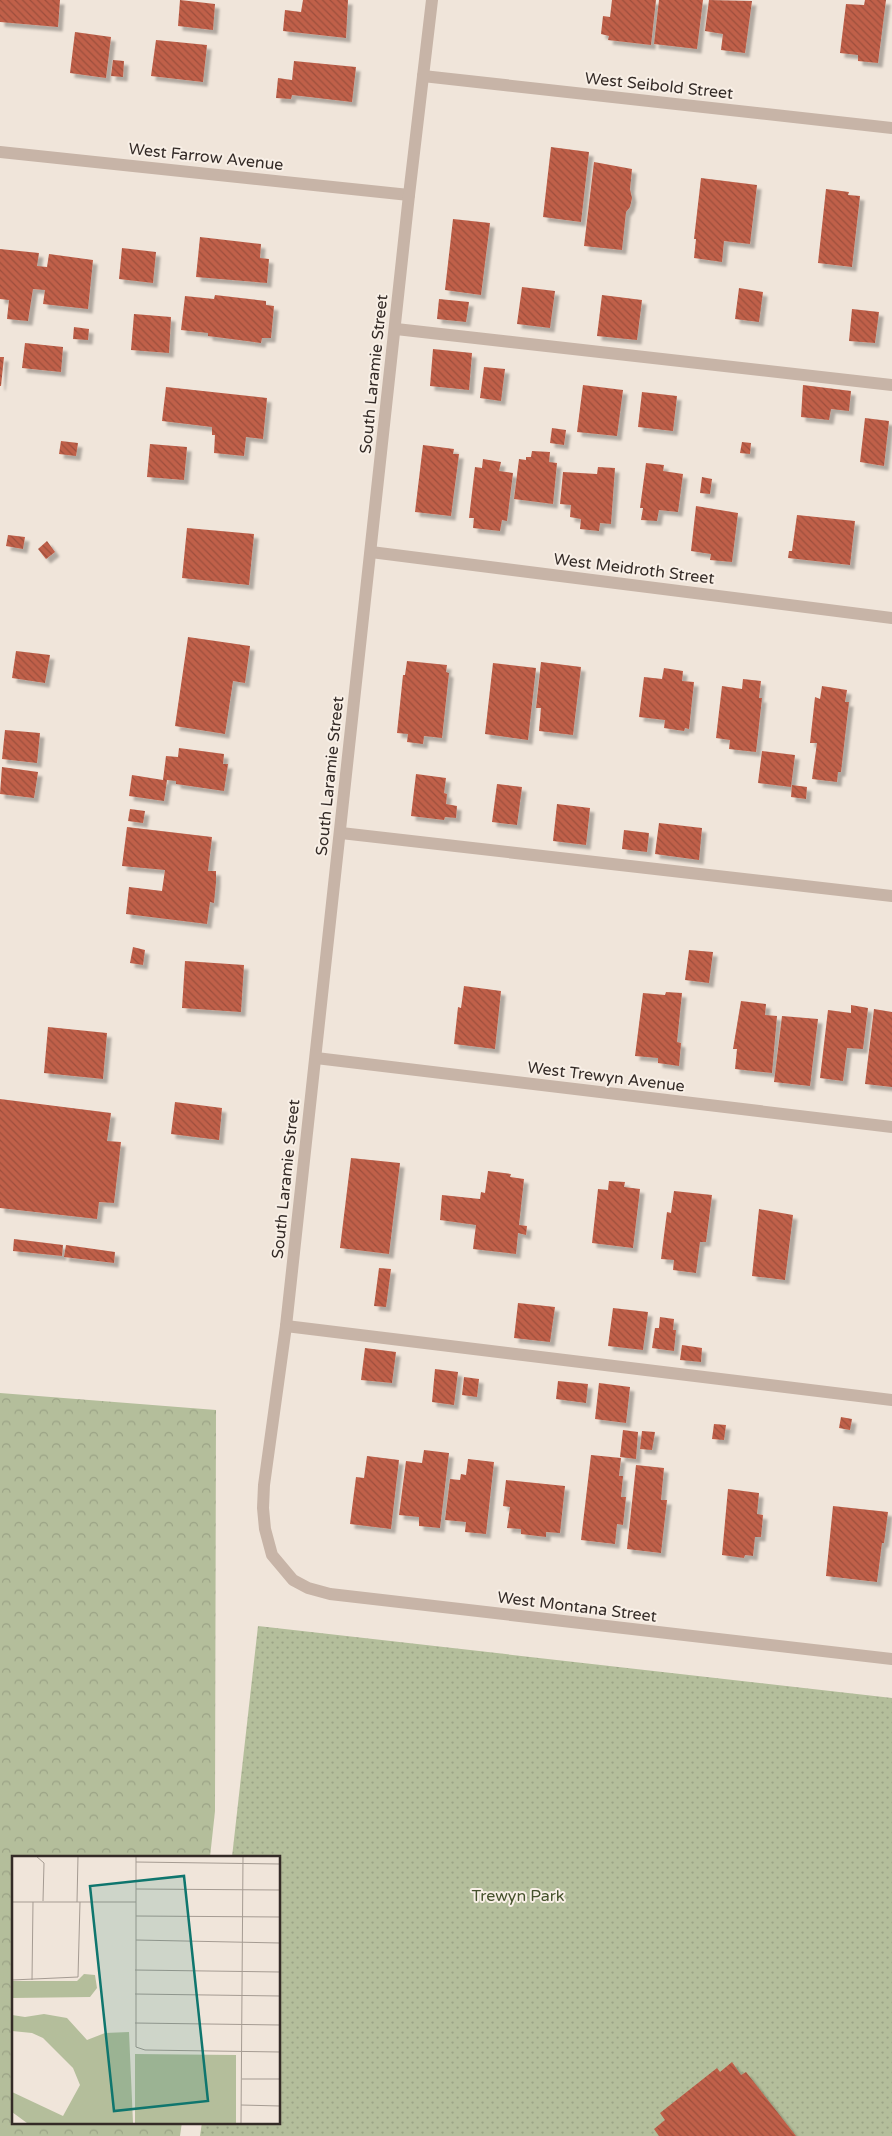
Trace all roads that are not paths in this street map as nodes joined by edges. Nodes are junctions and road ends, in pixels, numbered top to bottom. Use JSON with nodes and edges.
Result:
{"nodes":[{"id":1,"x":432,"y":0,"type":"edge"},
{"id":2,"x":423,"y":76,"type":"junction"},
{"id":3,"x":892,"y":128,"type":"edge"},
{"id":4,"x":0,"y":152,"type":"edge"},
{"id":5,"x":410,"y":195,"type":"junction"},
{"id":6,"x":396,"y":329,"type":"junction"},
{"id":7,"x":892,"y":385,"type":"edge"},
{"id":8,"x":371,"y":552,"type":"junction"},
{"id":9,"x":892,"y":618,"type":"edge"},
{"id":10,"x":341,"y":833,"type":"junction"},
{"id":11,"x":892,"y":896,"type":"edge"},
{"id":12,"x":316,"y":1058,"type":"junction"},
{"id":13,"x":892,"y":1128,"type":"edge"},
{"id":14,"x":286,"y":1326,"type":"junction"},
{"id":15,"x":892,"y":1400,"type":"edge"},
{"id":16,"x":272,"y":1555,"type":"joint"},
{"id":17,"x":892,"y":1659,"type":"edge"}],
"edges":[{"from":1,"to":2,"type":"street","name":"South Laramie Street"},
{"from":2,"to":3,"type":"street","name":"West Seibold Street"},
{"from":2,"to":5,"type":"street","name":"South Laramie Street"},
{"from":4,"to":5,"type":"street","name":"West Farrow Avenue"},
{"from":5,"to":6,"type":"street","name":"South Laramie Street"},
{"from":6,"to":7,"type":"street"},
{"from":6,"to":8,"type":"street","name":"South Laramie Street"},
{"from":8,"to":9,"type":"street","name":"West Meidroth Street"},
{"from":8,"to":10,"type":"street","name":"South Laramie Street"},
{"from":10,"to":11,"type":"street"},
{"from":10,"to":12,"type":"street","name":"South Laramie Street"},
{"from":12,"to":13,"type":"street","name":"West Trewyn Avenue"},
{"from":12,"to":14,"type":"street","name":"South Laramie Street"},
{"from":14,"to":15,"type":"street"},
{"from":14,"to":16,"type":"street","name":"South Laramie Street"},
{"from":16,"to":17,"type":"street","name":"West Montana Street"}]}
